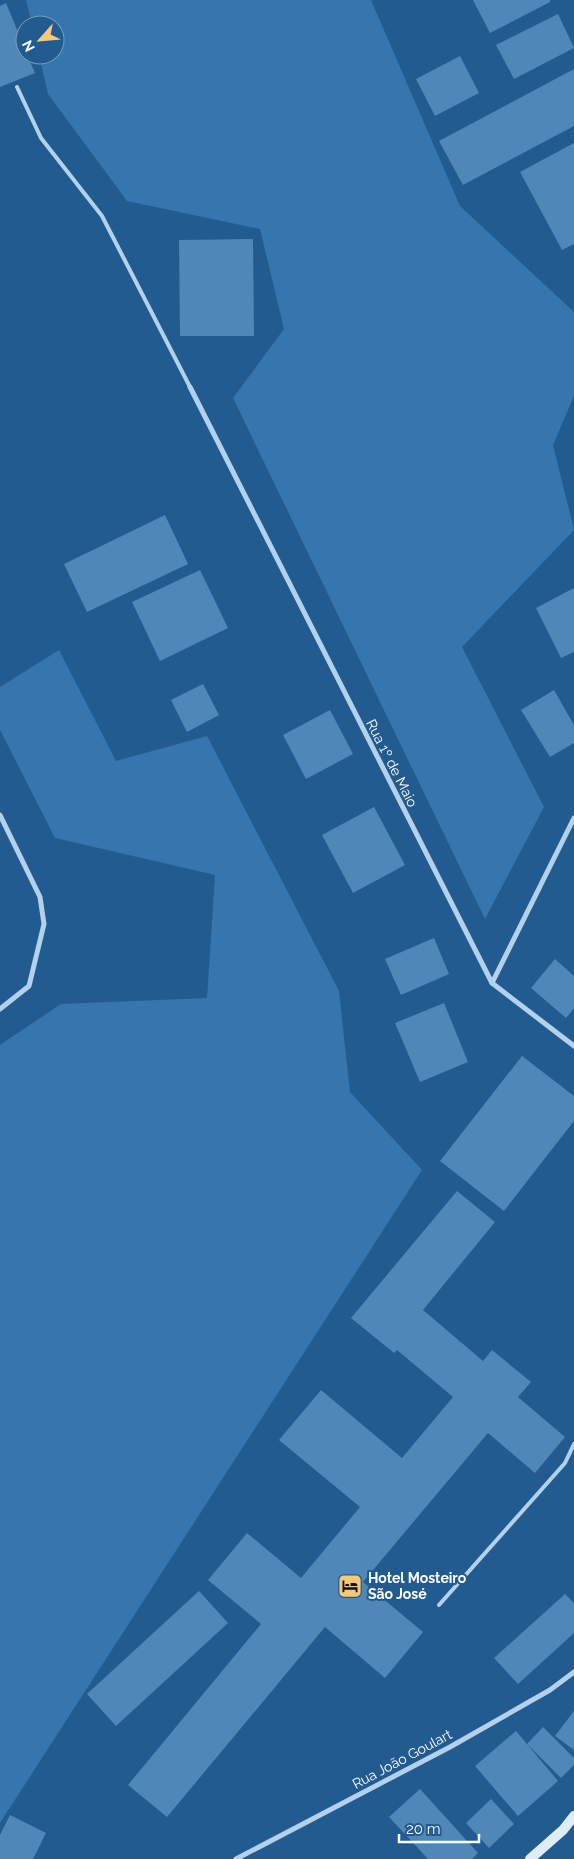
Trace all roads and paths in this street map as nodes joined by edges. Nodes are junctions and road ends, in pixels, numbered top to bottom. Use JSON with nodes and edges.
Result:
{"nodes":[{"id":1,"x":18,"y":87,"type":"dead end"},
{"id":2,"x":190,"y":387,"type":"joint"},
{"id":3,"x":0,"y":815,"type":"edge"},
{"id":4,"x":574,"y":818,"type":"edge"},
{"id":5,"x":492,"y":984,"type":"junction"},
{"id":6,"x":0,"y":1010,"type":"edge"},
{"id":7,"x":574,"y":1046,"type":"edge"},
{"id":8,"x":574,"y":1444,"type":"edge"},
{"id":9,"x":439,"y":1605,"type":"dead end"},
{"id":10,"x":574,"y":1672,"type":"edge"},
{"id":11,"x":574,"y":1816,"type":"edge"},
{"id":12,"x":236,"y":1859,"type":"edge"},
{"id":13,"x":530,"y":1859,"type":"edge"}],
"edges":[{"from":1,"to":2,"type":"lane"},
{"from":2,"to":5,"type":"street","name":"Rua 1º de Maio"},
{"from":3,"to":6,"type":"street"},
{"from":4,"to":5,"type":"street"},
{"from":5,"to":7,"type":"street"},
{"from":8,"to":9,"type":"lane"},
{"from":10,"to":12,"type":"street","name":"Rua João Goulart"},
{"from":11,"to":13,"type":"main road"}]}
